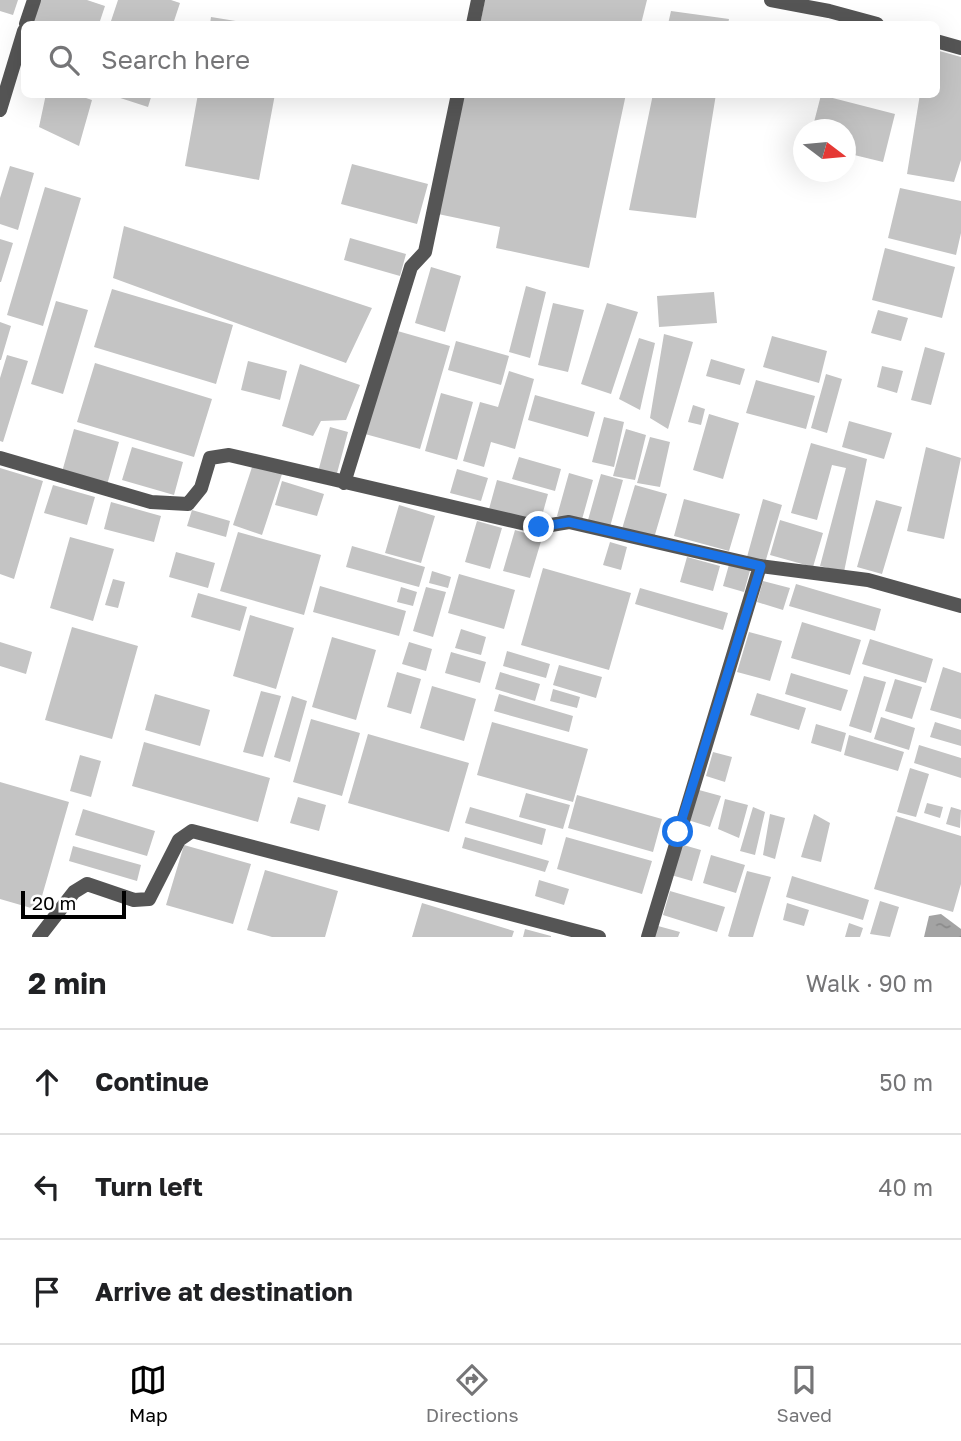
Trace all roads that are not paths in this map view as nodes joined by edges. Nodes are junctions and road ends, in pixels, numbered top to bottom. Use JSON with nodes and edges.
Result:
{"nodes":[{"id":1,"x":34,"y":0,"type":"edge"},
{"id":2,"x":478,"y":0,"type":"edge"},
{"id":3,"x":771,"y":0,"type":"edge"},
{"id":4,"x":27,"y":21,"type":"edge"},
{"id":5,"x":474,"y":21,"type":"edge"},
{"id":6,"x":866,"y":21,"type":"edge"},
{"id":7,"x":21,"y":41,"type":"edge"},
{"id":8,"x":940,"y":42,"type":"edge"},
{"id":9,"x":961,"y":48,"type":"edge"},
{"id":10,"x":457,"y":98,"type":"edge"},
{"id":11,"x":0,"y":110,"type":"edge"},
{"id":12,"x":0,"y":458,"type":"edge"},
{"id":13,"x":344,"y":483,"type":"junction"},
{"id":14,"x":761,"y":566,"type":"junction"},
{"id":15,"x":961,"y":606,"type":"edge"},
{"id":16,"x":39,"y":937,"type":"edge"},
{"id":17,"x":598,"y":937,"type":"edge"},
{"id":18,"x":648,"y":937,"type":"edge"}],
"edges":[{"from":1,"to":4,"type":"street"},
{"from":2,"to":5,"type":"street"},
{"from":3,"to":6,"type":"street"},
{"from":7,"to":11,"type":"street"},
{"from":8,"to":9,"type":"street"},
{"from":10,"to":13,"type":"street"},
{"from":12,"to":13,"type":"street"},
{"from":13,"to":14,"type":"street"},
{"from":14,"to":15,"type":"street"},
{"from":14,"to":18,"type":"street"},
{"from":16,"to":17,"type":"street"}]}
